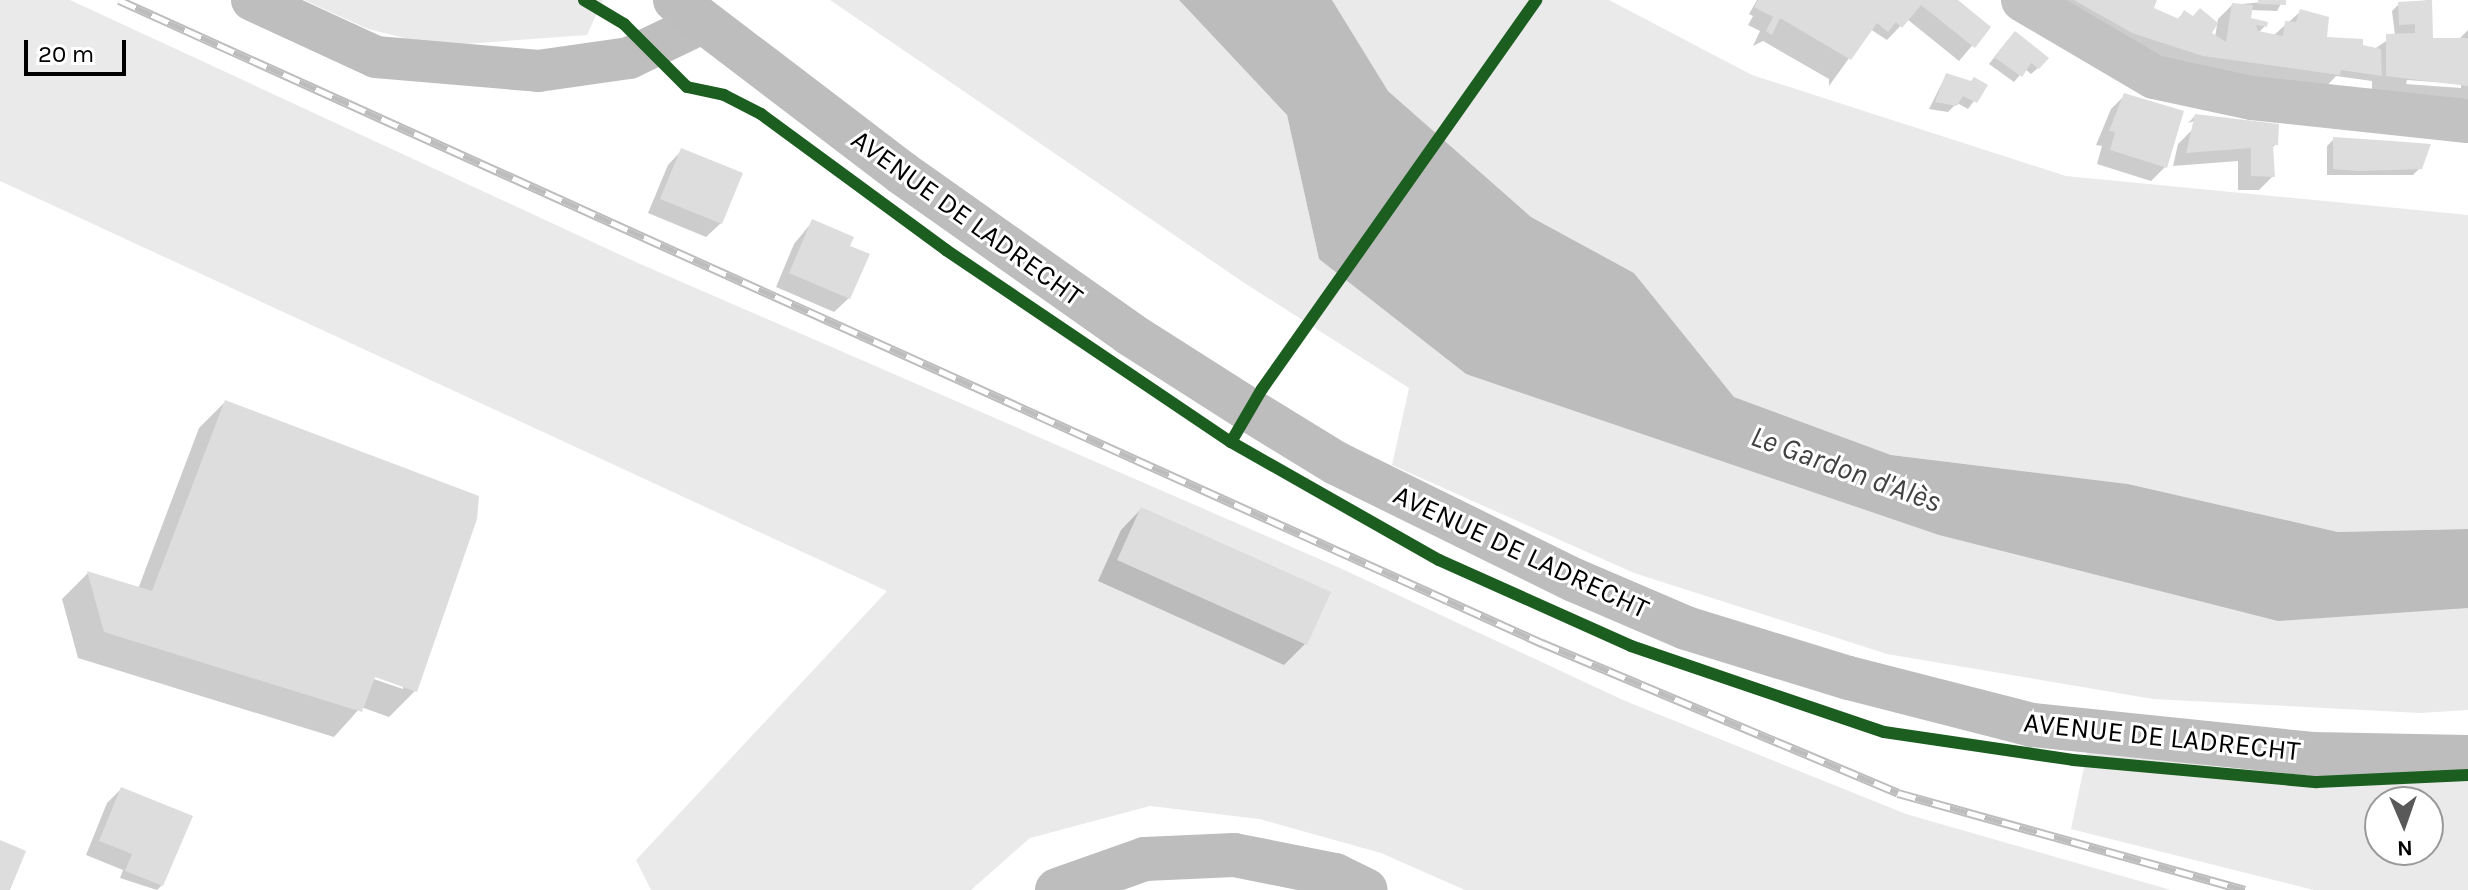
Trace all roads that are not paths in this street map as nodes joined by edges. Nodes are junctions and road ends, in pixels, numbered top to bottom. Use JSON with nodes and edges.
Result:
{"nodes":[{"id":1,"x":252,"y":0,"type":"edge"},
{"id":2,"x":2023,"y":0,"type":"edge"},
{"id":3,"x":688,"y":12,"type":"edge"},
{"id":4,"x":2468,"y":121,"type":"edge"},
{"id":5,"x":2468,"y":757,"type":"edge"},
{"id":6,"x":1057,"y":890,"type":"edge"},
{"id":7,"x":1366,"y":890,"type":"edge"}],
"edges":[{"from":1,"to":3,"type":"street"},
{"from":2,"to":4,"type":"main road"},
{"from":3,"to":5,"type":"main road","name":"AVENUE DE LADRECHT"},
{"from":6,"to":7,"type":"main road"}]}
